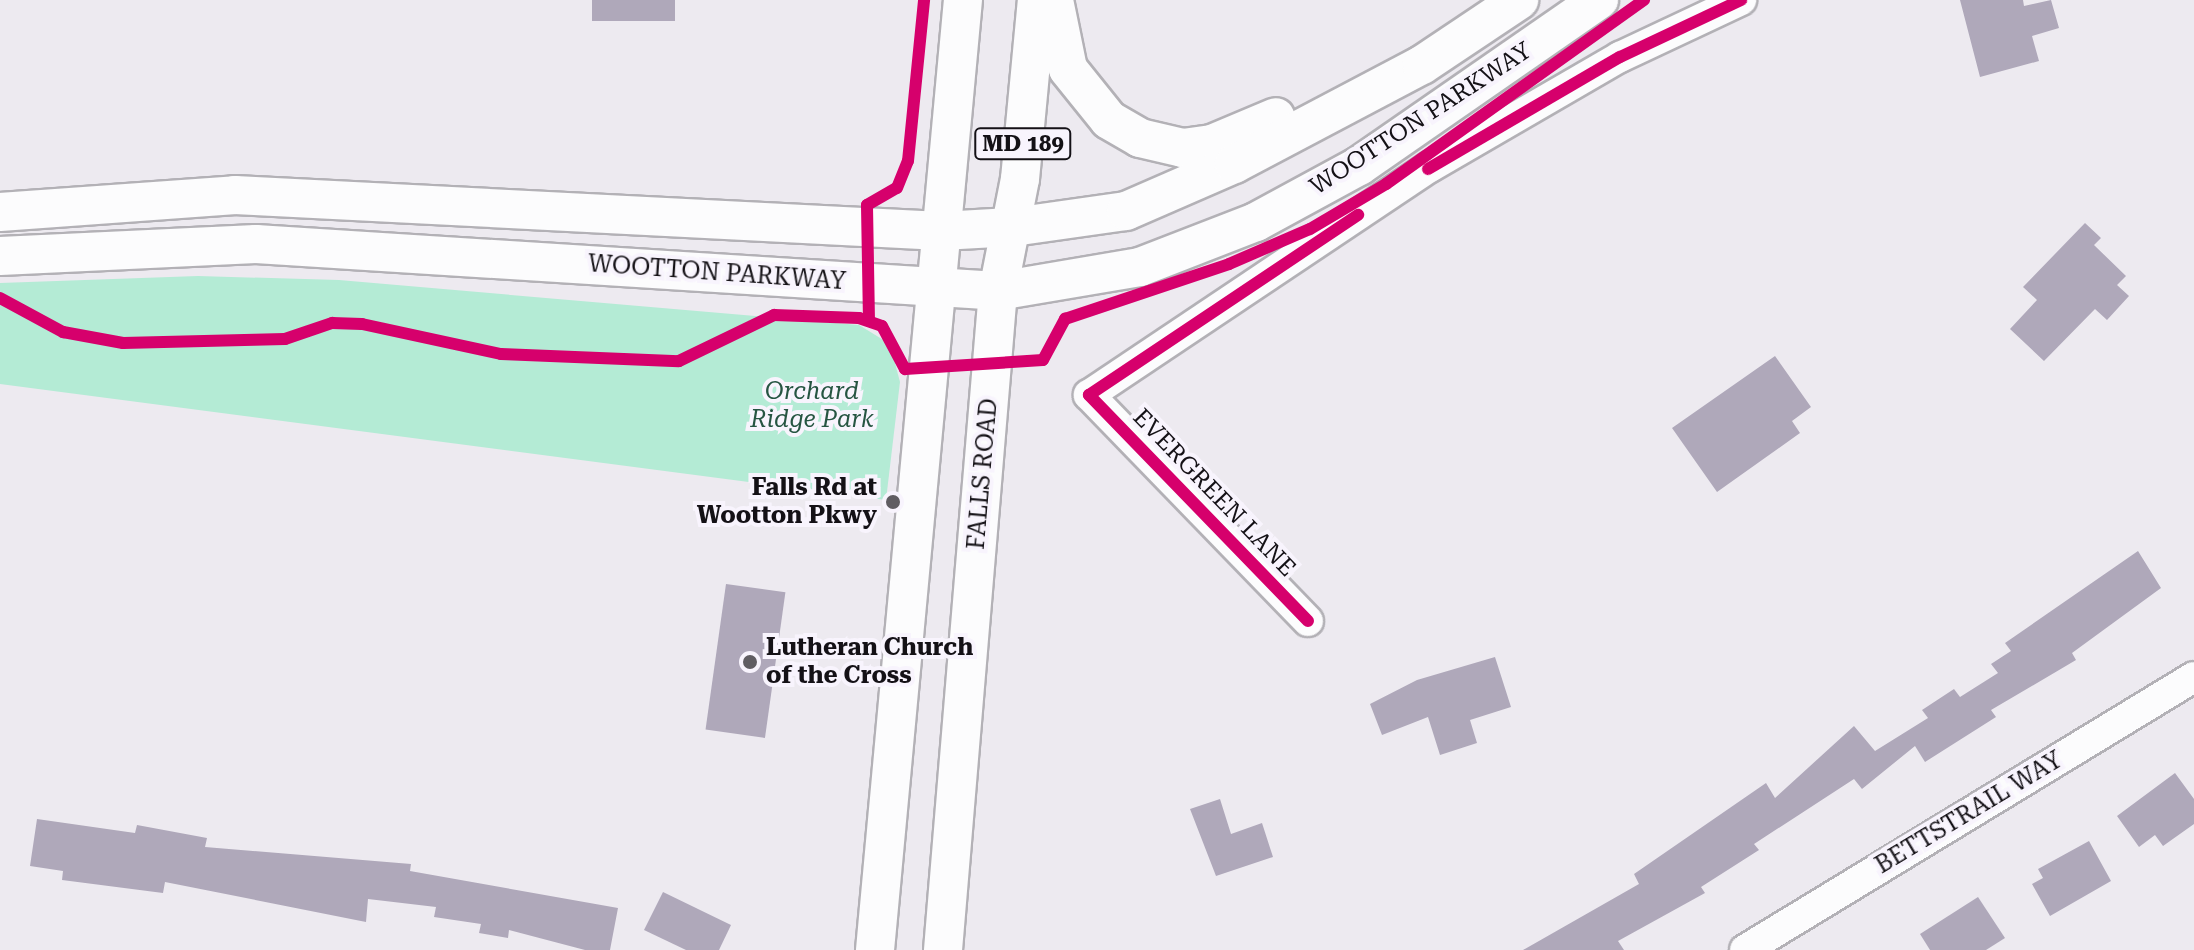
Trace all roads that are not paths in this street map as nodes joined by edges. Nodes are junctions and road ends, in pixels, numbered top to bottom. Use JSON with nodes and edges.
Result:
{"nodes":[{"id":1,"x":963,"y":0,"type":"edge"},
{"id":2,"x":1037,"y":0,"type":"edge"},
{"id":3,"x":1054,"y":0,"type":"edge"},
{"id":4,"x":1488,"y":0,"type":"edge"},
{"id":5,"x":1519,"y":0,"type":"edge"},
{"id":6,"x":1599,"y":0,"type":"edge"},
{"id":7,"x":1741,"y":0,"type":"edge"},
{"id":8,"x":0,"y":212,"type":"edge"},
{"id":9,"x":1013,"y":227,"type":"junction"},
{"id":10,"x":941,"y":231,"type":"junction"},
{"id":11,"x":0,"y":256,"type":"edge"},
{"id":12,"x":936,"y":289,"type":"junction"},
{"id":13,"x":998,"y":291,"type":"junction"},
{"id":14,"x":1308,"y":621,"type":"dead end"},
{"id":15,"x":2194,"y":677,"type":"edge"},
{"id":16,"x":875,"y":950,"type":"edge"},
{"id":17,"x":943,"y":950,"type":"edge"},
{"id":18,"x":1745,"y":950,"type":"edge"}],
"edges":[{"from":1,"to":10,"type":"main road","number":"MD 189"},
{"from":2,"to":9,"type":"main road","name":"FALLS ROAD","number":"MD 189"},
{"from":3,"to":4,"type":"main road"},
{"from":5,"to":9,"type":"main road","name":"WOOTTON PARKWAY"},
{"from":6,"to":13,"type":"main road","name":"WOOTTON PARKWAY"},
{"from":7,"to":14,"type":"street","name":"EVERGREEN LANE"},
{"from":8,"to":10,"type":"main road","name":"WOOTTON PARKWAY"},
{"from":9,"to":10,"type":"main road","name":"WOOTTON PARKWAY"},
{"from":9,"to":13,"type":"main road","name":"FALLS ROAD","number":"MD 189"},
{"from":10,"to":12,"type":"main road","number":"MD 189"},
{"from":11,"to":12,"type":"main road","name":"WOOTTON PARKWAY"},
{"from":12,"to":13,"type":"main road","name":"WOOTTON PARKWAY"},
{"from":12,"to":16,"type":"main road","number":"MD 189"},
{"from":13,"to":17,"type":"main road","name":"FALLS ROAD","number":"MD 189"},
{"from":15,"to":18,"type":"street","name":"BETTSTRAIL WAY"}]}
